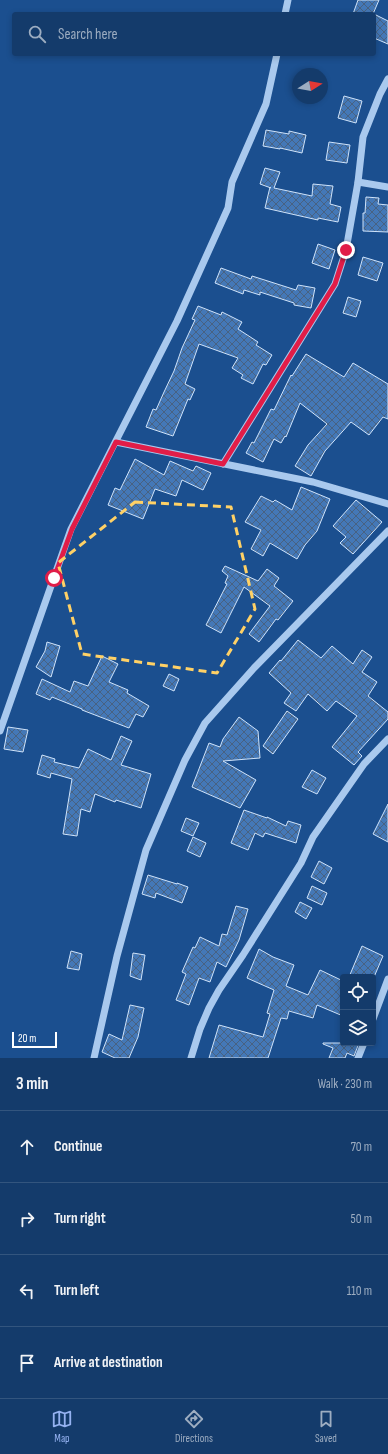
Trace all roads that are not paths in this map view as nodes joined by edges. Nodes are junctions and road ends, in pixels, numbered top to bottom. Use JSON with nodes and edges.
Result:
{"nodes":[{"id":1,"x":288,"y":0,"type":"edge"},
{"id":2,"x":285,"y":12,"type":"edge"},
{"id":3,"x":277,"y":56,"type":"edge"},
{"id":4,"x":388,"y":79,"type":"edge"},
{"id":5,"x":358,"y":182,"type":"junction"},
{"id":6,"x":388,"y":188,"type":"edge"},
{"id":7,"x":116,"y":442,"type":"junction"},
{"id":8,"x":223,"y":464,"type":"junction"},
{"id":9,"x":388,"y":504,"type":"edge"},
{"id":10,"x":388,"y":531,"type":"edge"},
{"id":11,"x":0,"y":731,"type":"edge"},
{"id":12,"x":388,"y":739,"type":"edge"},
{"id":13,"x":388,"y":979,"type":"edge"},
{"id":14,"x":376,"y":1011,"type":"edge"},
{"id":15,"x":363,"y":1046,"type":"edge"},
{"id":16,"x":94,"y":1058,"type":"edge"},
{"id":17,"x":191,"y":1058,"type":"edge"},
{"id":18,"x":358,"y":1058,"type":"edge"}],
"edges":[{"from":1,"to":2,"type":"street"},
{"from":3,"to":7,"type":"street"},
{"from":4,"to":5,"type":"street"},
{"from":5,"to":6,"type":"street"},
{"from":5,"to":8,"type":"street"},
{"from":7,"to":8,"type":"street"},
{"from":7,"to":11,"type":"street"},
{"from":8,"to":9,"type":"street"},
{"from":10,"to":16,"type":"street"},
{"from":12,"to":17,"type":"street"},
{"from":13,"to":14,"type":"street"},
{"from":15,"to":18,"type":"street"}]}
